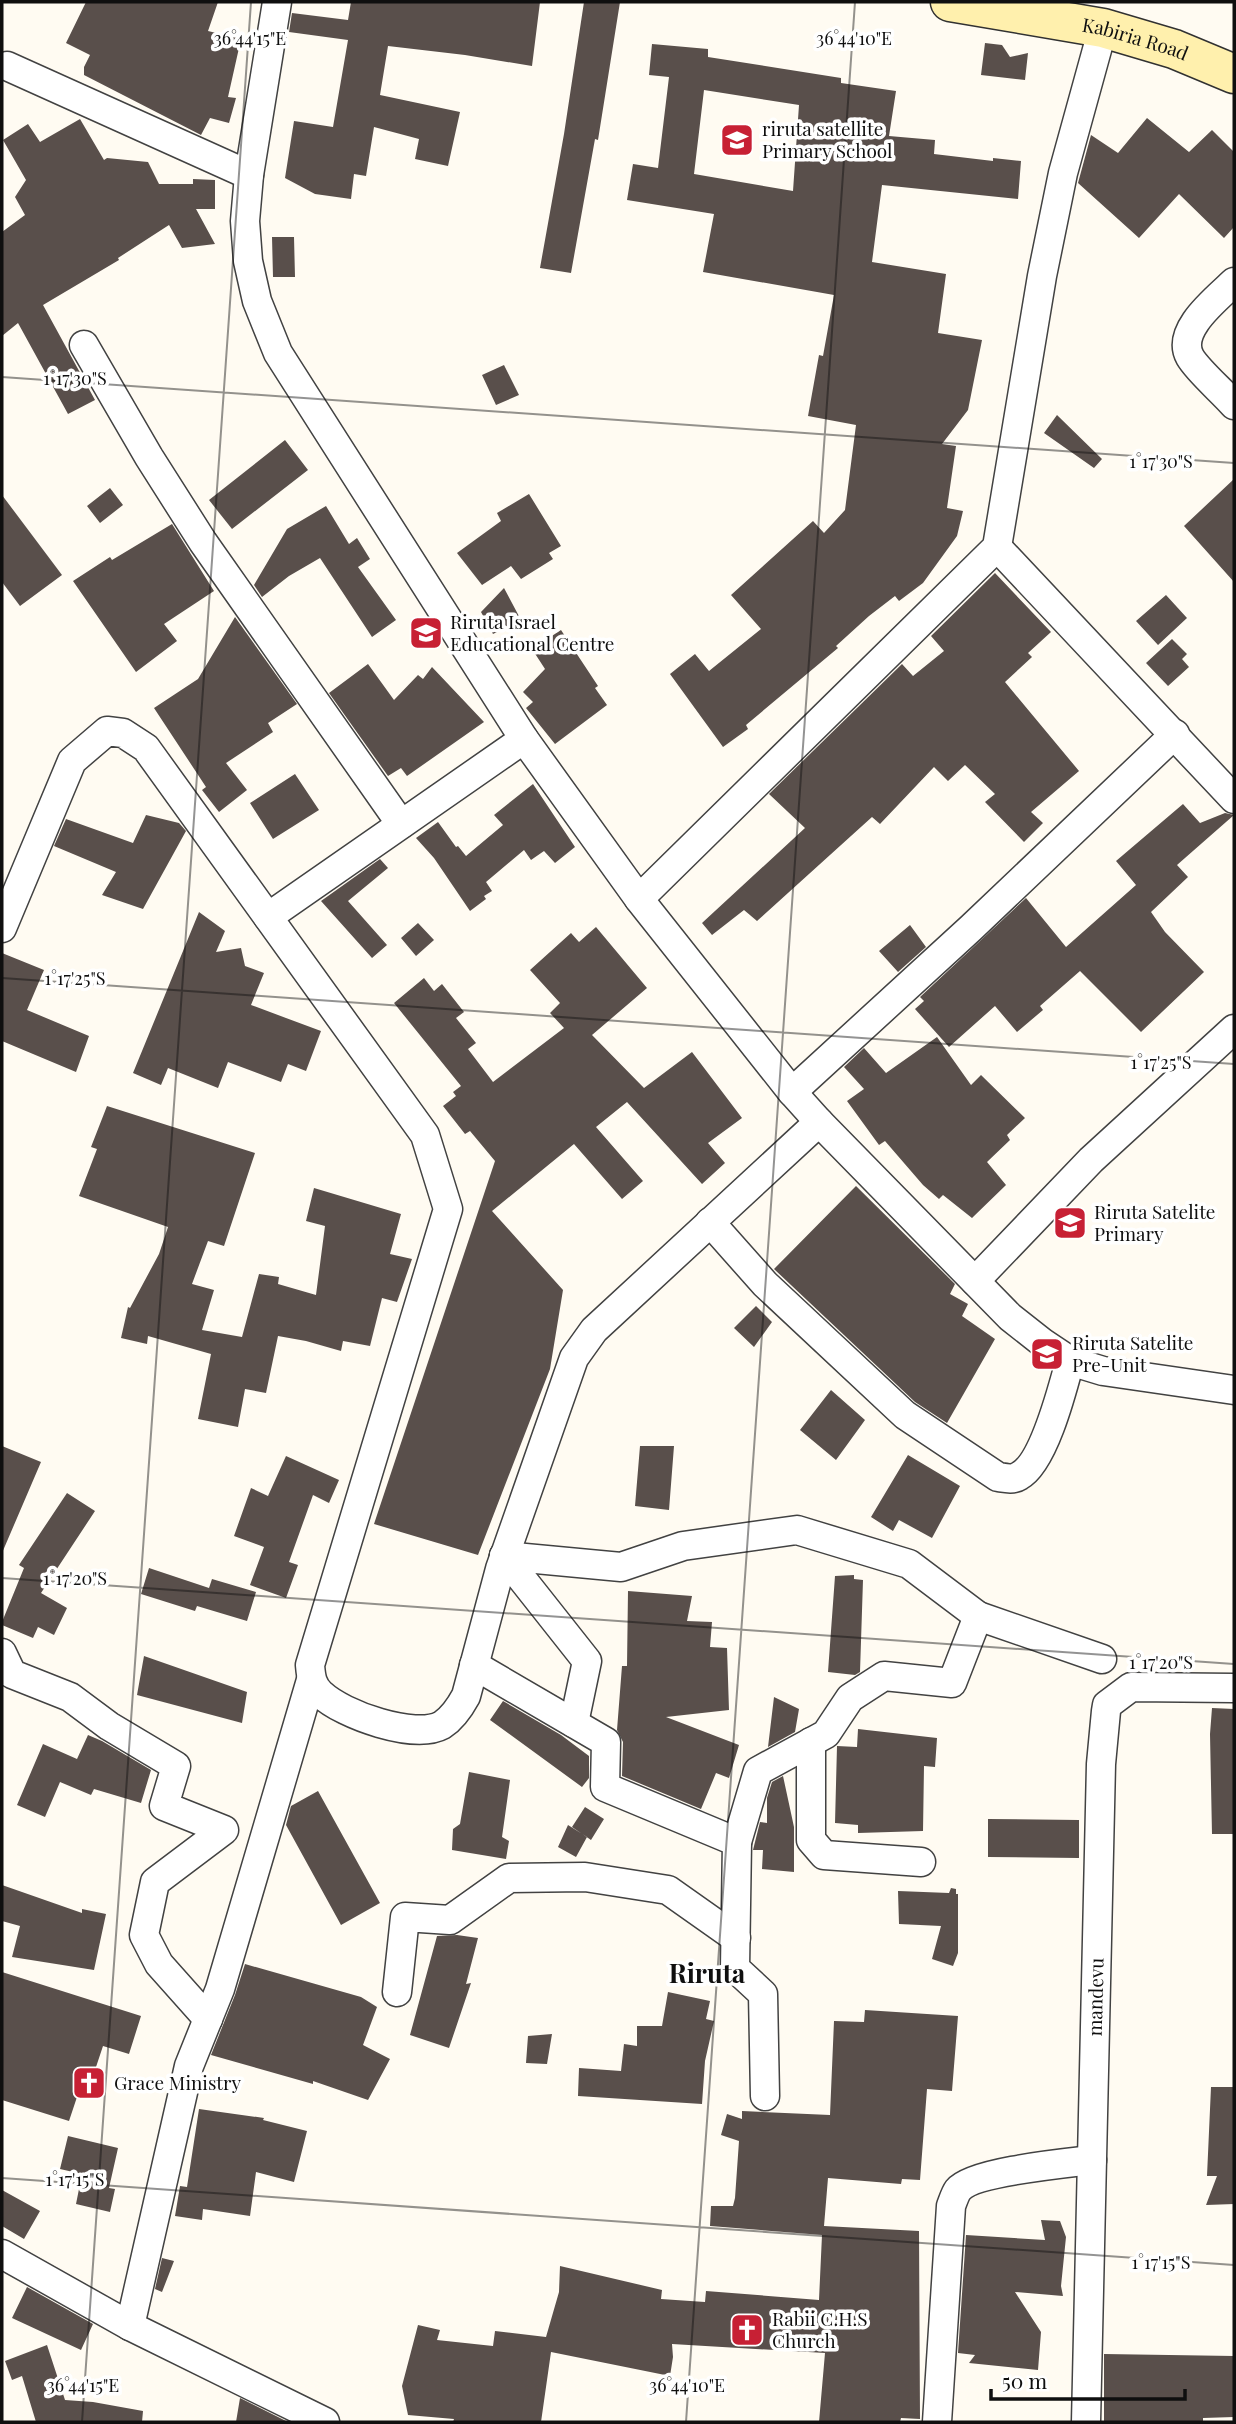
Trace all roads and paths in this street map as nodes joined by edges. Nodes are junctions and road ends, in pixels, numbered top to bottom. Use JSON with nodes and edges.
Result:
{"nodes":[{"id":1,"x":277,"y":2,"type":"edge"},
{"id":2,"x":950,"y":2,"type":"edge"},
{"id":3,"x":1061,"y":11,"type":"edge"},
{"id":4,"x":1103,"y":28,"type":"junction"},
{"id":5,"x":7,"y":66,"type":"dead end"},
{"id":6,"x":1234,"y":74,"type":"edge"},
{"id":7,"x":249,"y":176,"type":"junction"},
{"id":8,"x":1234,"y":282,"type":"edge"},
{"id":9,"x":84,"y":345,"type":"dead end"},
{"id":10,"x":1234,"y":405,"type":"edge"},
{"id":11,"x":996,"y":547,"type":"junction"},
{"id":12,"x":1175,"y":733,"type":"junction"},
{"id":13,"x":524,"y":739,"type":"junction"},
{"id":14,"x":1234,"y":799,"type":"edge"},
{"id":15,"x":401,"y":824,"type":"junction"},
{"id":16,"x":639,"y":899,"type":"junction"},
{"id":17,"x":268,"y":917,"type":"junction"},
{"id":18,"x":2,"y":928,"type":"edge"},
{"id":19,"x":1234,"y":1029,"type":"edge"},
{"id":20,"x":792,"y":1091,"type":"junction"},
{"id":21,"x":819,"y":1122,"type":"junction"},
{"id":22,"x":710,"y":1222,"type":"junction"},
{"id":23,"x":975,"y":1281,"type":"junction"},
{"id":24,"x":1070,"y":1361,"type":"junction"},
{"id":25,"x":1234,"y":1390,"type":"edge"},
{"id":26,"x":504,"y":1556,"type":"junction"},
{"id":27,"x":978,"y":1616,"type":"junction"},
{"id":28,"x":2,"y":1653,"type":"edge"},
{"id":29,"x":1102,"y":1659,"type":"dead end"},
{"id":30,"x":474,"y":1665,"type":"junction"},
{"id":31,"x":311,"y":1680,"type":"junction"},
{"id":32,"x":1234,"y":1688,"type":"edge"},
{"id":33,"x":574,"y":1723,"type":"junction"},
{"id":34,"x":811,"y":1742,"type":"junction"},
{"id":35,"x":737,"y":1842,"type":"junction"},
{"id":36,"x":921,"y":1862,"type":"dead end"},
{"id":37,"x":736,"y":1938,"type":"junction"},
{"id":38,"x":397,"y":1992,"type":"dead end"},
{"id":39,"x":208,"y":2019,"type":"junction"},
{"id":40,"x":765,"y":2096,"type":"dead end"},
{"id":41,"x":1092,"y":2160,"type":"junction"},
{"id":42,"x":2,"y":2254,"type":"edge"},
{"id":43,"x":130,"y":2326,"type":"junction"},
{"id":44,"x":325,"y":2422,"type":"edge"},
{"id":45,"x":937,"y":2422,"type":"edge"},
{"id":46,"x":1086,"y":2422,"type":"edge"}],
"edges":[{"from":1,"to":7,"type":"street"},
{"from":2,"to":3,"type":"main road","name":"Kabiria Road"},
{"from":3,"to":4,"type":"main road","name":"Kabiria Road"},
{"from":4,"to":6,"type":"main road","name":"Kabiria Road"},
{"from":4,"to":11,"type":"street"},
{"from":5,"to":7,"type":"street"},
{"from":7,"to":13,"type":"street"},
{"from":8,"to":10,"type":"street"},
{"from":9,"to":15,"type":"street"},
{"from":11,"to":12,"type":"street"},
{"from":11,"to":16,"type":"street"},
{"from":12,"to":14,"type":"street"},
{"from":12,"to":20,"type":"street"},
{"from":13,"to":15,"type":"street"},
{"from":13,"to":16,"type":"street"},
{"from":15,"to":17,"type":"street"},
{"from":16,"to":20,"type":"street"},
{"from":17,"to":18,"type":"street"},
{"from":17,"to":31,"type":"street"},
{"from":19,"to":23,"type":"street"},
{"from":20,"to":21,"type":"street"},
{"from":21,"to":22,"type":"street"},
{"from":21,"to":23,"type":"street"},
{"from":22,"to":24,"type":"street"},
{"from":22,"to":26,"type":"street"},
{"from":23,"to":24,"type":"street"},
{"from":24,"to":25,"type":"street"},
{"from":26,"to":27,"type":"street"},
{"from":26,"to":30,"type":"street"},
{"from":26,"to":33,"type":"street"},
{"from":27,"to":29,"type":"street"},
{"from":27,"to":34,"type":"street"},
{"from":28,"to":39,"type":"street"},
{"from":30,"to":31,"type":"street"},
{"from":30,"to":33,"type":"street"},
{"from":31,"to":39,"type":"street"},
{"from":32,"to":41,"type":"street","name":"mandevu"},
{"from":33,"to":35,"type":"street"},
{"from":34,"to":35,"type":"street"},
{"from":34,"to":36,"type":"street"},
{"from":35,"to":37,"type":"street"},
{"from":37,"to":38,"type":"street"},
{"from":37,"to":40,"type":"street"},
{"from":39,"to":43,"type":"street"},
{"from":41,"to":45,"type":"street"},
{"from":41,"to":46,"type":"street","name":"mandevu"},
{"from":42,"to":43,"type":"street"},
{"from":43,"to":44,"type":"street"}]}
